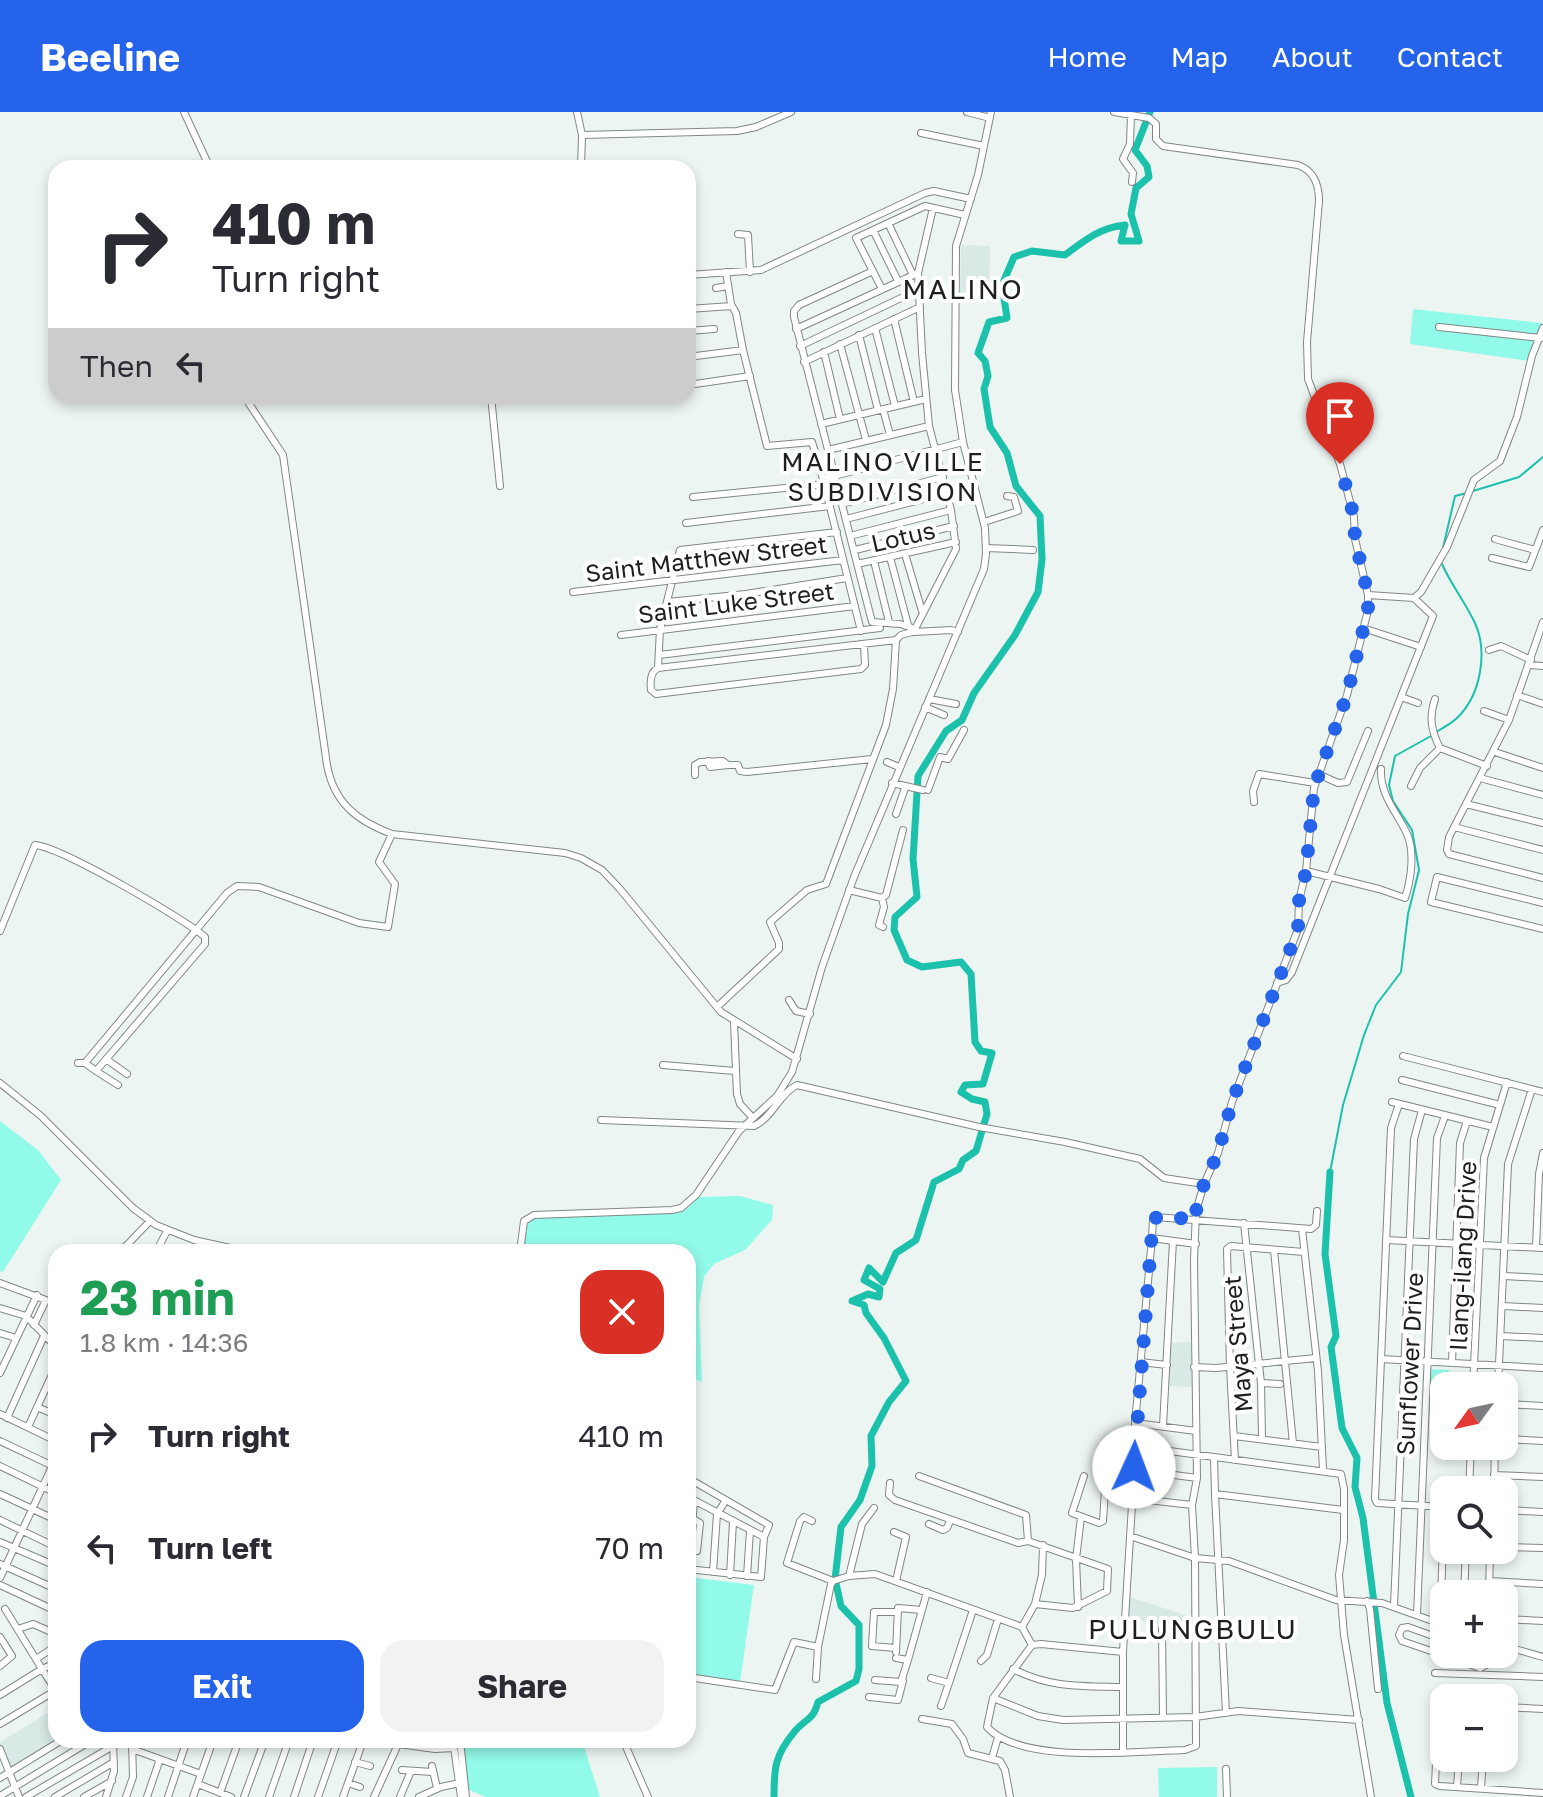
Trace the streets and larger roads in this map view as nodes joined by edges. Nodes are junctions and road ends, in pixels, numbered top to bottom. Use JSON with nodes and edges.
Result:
{"nodes":[{"id":1,"x":184,"y":112,"type":"edge"},
{"id":2,"x":577,"y":112,"type":"edge"},
{"id":3,"x":791,"y":112,"type":"edge"},
{"id":4,"x":967,"y":112,"type":"edge"},
{"id":5,"x":1114,"y":112,"type":"edge"},
{"id":6,"x":990,"y":115,"type":"edge"},
{"id":7,"x":1131,"y":115,"type":"junction"},
{"id":8,"x":921,"y":133,"type":"dead end"},
{"id":9,"x":582,"y":135,"type":"junction"},
{"id":10,"x":984,"y":146,"type":"junction"},
{"id":11,"x":206,"y":160,"type":"edge"},
{"id":12,"x":581,"y":160,"type":"edge"},
{"id":13,"x":1132,"y":182,"type":"dead end"},
{"id":14,"x":971,"y":199,"type":"junction"},
{"id":15,"x":933,"y":208,"type":"junction"},
{"id":16,"x":965,"y":215,"type":"junction"},
{"id":17,"x":888,"y":223,"type":"junction"},
{"id":18,"x":873,"y":230,"type":"junction"},
{"id":19,"x":738,"y":234,"type":"dead end"},
{"id":20,"x":873,"y":271,"type":"junction"},
{"id":21,"x":726,"y":272,"type":"junction"},
{"id":22,"x":750,"y":272,"type":"junction"},
{"id":23,"x":696,"y":274,"type":"edge"},
{"id":24,"x":915,"y":274,"type":"junction"},
{"id":25,"x":898,"y":281,"type":"junction"},
{"id":26,"x":728,"y":286,"type":"junction"},
{"id":27,"x":716,"y":288,"type":"dead end"},
{"id":28,"x":882,"y":289,"type":"junction"},
{"id":29,"x":918,"y":290,"type":"junction"},
{"id":30,"x":731,"y":305,"type":"junction"},
{"id":31,"x":920,"y":307,"type":"junction"},
{"id":32,"x":696,"y":308,"type":"edge"},
{"id":33,"x":894,"y":319,"type":"junction"},
{"id":34,"x":1439,"y":327,"type":"dead end"},
{"id":35,"x":875,"y":328,"type":"junction"},
{"id":36,"x":1543,"y":328,"type":"edge"},
{"id":37,"x":714,"y":329,"type":"dead end"},
{"id":38,"x":796,"y":329,"type":"junction"},
{"id":39,"x":696,"y":330,"type":"edge"},
{"id":40,"x":859,"y":335,"type":"junction"},
{"id":41,"x":1541,"y":338,"type":"junction"},
{"id":42,"x":840,"y":344,"type":"junction"},
{"id":43,"x":800,"y":346,"type":"junction"},
{"id":44,"x":743,"y":350,"type":"junction"},
{"id":45,"x":824,"y":352,"type":"junction"},
{"id":46,"x":696,"y":356,"type":"edge"},
{"id":47,"x":804,"y":362,"type":"junction"},
{"id":48,"x":750,"y":376,"type":"junction"},
{"id":49,"x":696,"y":384,"type":"edge"},
{"id":50,"x":926,"y":399,"type":"junction"},
{"id":51,"x":914,"y":402,"type":"junction"},
{"id":52,"x":249,"y":404,"type":"edge"},
{"id":53,"x":492,"y":404,"type":"edge"},
{"id":54,"x":895,"y":406,"type":"junction"},
{"id":55,"x":880,"y":410,"type":"junction"},
{"id":56,"x":859,"y":415,"type":"junction"},
{"id":57,"x":840,"y":419,"type":"junction"},
{"id":58,"x":821,"y":424,"type":"junction"},
{"id":59,"x":929,"y":426,"type":"junction"},
{"id":60,"x":890,"y":435,"type":"junction"},
{"id":61,"x":866,"y":440,"type":"junction"},
{"id":62,"x":961,"y":445,"type":"junction"},
{"id":63,"x":828,"y":450,"type":"junction"},
{"id":64,"x":936,"y":450,"type":"junction"},
{"id":65,"x":836,"y":476,"type":"junction"},
{"id":66,"x":943,"y":477,"type":"junction"},
{"id":67,"x":824,"y":481,"type":"junction"},
{"id":68,"x":500,"y":486,"type":"dead end"},
{"id":69,"x":947,"y":493,"type":"junction"},
{"id":70,"x":1007,"y":496,"type":"dead end"},
{"id":71,"x":693,"y":497,"type":"dead end"},
{"id":72,"x":842,"y":504,"type":"junction"},
{"id":73,"x":830,"y":506,"type":"junction"},
{"id":74,"x":951,"y":510,"type":"junction"},
{"id":75,"x":846,"y":519,"type":"junction"},
{"id":76,"x":984,"y":522,"type":"junction"},
{"id":77,"x":686,"y":523,"type":"dead end"},
{"id":78,"x":954,"y":526,"type":"junction"},
{"id":79,"x":1543,"y":530,"type":"edge"},
{"id":80,"x":837,"y":532,"type":"junction"},
{"id":81,"x":850,"y":536,"type":"junction"},
{"id":82,"x":1495,"y":539,"type":"dead end"},
{"id":83,"x":956,"y":542,"type":"junction"},
{"id":84,"x":1029,"y":547,"type":"dead end"},
{"id":85,"x":986,"y":548,"type":"junction"},
{"id":86,"x":855,"y":550,"type":"junction"},
{"id":87,"x":1535,"y":550,"type":"junction"},
{"id":88,"x":905,"y":554,"type":"junction"},
{"id":89,"x":890,"y":557,"type":"junction"},
{"id":90,"x":1492,"y":558,"type":"dead end"},
{"id":91,"x":843,"y":560,"type":"junction"},
{"id":92,"x":874,"y":561,"type":"junction"},
{"id":93,"x":857,"y":564,"type":"junction"},
{"id":94,"x":674,"y":578,"type":"junction"},
{"id":95,"x":847,"y":578,"type":"junction"},
{"id":96,"x":573,"y":592,"type":"dead end"},
{"id":97,"x":1368,"y":595,"type":"junction"},
{"id":98,"x":1414,"y":598,"type":"junction"},
{"id":99,"x":668,"y":602,"type":"junction"},
{"id":100,"x":855,"y":606,"type":"junction"},
{"id":101,"x":922,"y":612,"type":"junction"},
{"id":102,"x":889,"y":622,"type":"junction"},
{"id":103,"x":1543,"y":622,"type":"edge"},
{"id":104,"x":1363,"y":628,"type":"junction"},
{"id":105,"x":660,"y":629,"type":"junction"},
{"id":106,"x":912,"y":629,"type":"junction"},
{"id":107,"x":861,"y":631,"type":"junction"},
{"id":108,"x":958,"y":632,"type":"junction"},
{"id":109,"x":621,"y":635,"type":"dead end"},
{"id":110,"x":896,"y":640,"type":"junction"},
{"id":111,"x":864,"y":644,"type":"junction"},
{"id":112,"x":1421,"y":647,"type":"junction"},
{"id":113,"x":1489,"y":650,"type":"dead end"},
{"id":114,"x":659,"y":655,"type":"junction"},
{"id":115,"x":1530,"y":662,"type":"junction"},
{"id":116,"x":1543,"y":666,"type":"edge"},
{"id":117,"x":658,"y":668,"type":"junction"},
{"id":118,"x":1517,"y":695,"type":"junction"},
{"id":119,"x":1401,"y":697,"type":"junction"},
{"id":120,"x":929,"y":699,"type":"junction"},
{"id":121,"x":1435,"y":699,"type":"dead end"},
{"id":122,"x":1418,"y":703,"type":"dead end"},
{"id":123,"x":956,"y":704,"type":"dead end"},
{"id":124,"x":1543,"y":704,"type":"edge"},
{"id":125,"x":925,"y":707,"type":"junction"},
{"id":126,"x":1484,"y":711,"type":"dead end"},
{"id":127,"x":944,"y":715,"type":"dead end"},
{"id":128,"x":1509,"y":720,"type":"junction"},
{"id":129,"x":964,"y":730,"type":"dead end"},
{"id":130,"x":1368,"y":731,"type":"dead end"},
{"id":131,"x":1440,"y":748,"type":"junction"},
{"id":132,"x":1495,"y":752,"type":"junction"},
{"id":133,"x":872,"y":759,"type":"junction"},
{"id":134,"x":887,"y":762,"type":"dead end"},
{"id":135,"x":1487,"y":766,"type":"junction"},
{"id":136,"x":899,"y":767,"type":"junction"},
{"id":137,"x":1543,"y":768,"type":"edge"},
{"id":138,"x":1381,"y":769,"type":"dead end"},
{"id":139,"x":1318,"y":774,"type":"junction"},
{"id":140,"x":695,"y":775,"type":"dead end"},
{"id":141,"x":1480,"y":778,"type":"junction"},
{"id":142,"x":1347,"y":782,"type":"junction"},
{"id":143,"x":892,"y":783,"type":"junction"},
{"id":144,"x":1315,"y":783,"type":"junction"},
{"id":145,"x":1366,"y":786,"type":"junction"},
{"id":146,"x":1411,"y":786,"type":"dead end"},
{"id":147,"x":905,"y":788,"type":"junction"},
{"id":148,"x":1543,"y":795,"type":"edge"},
{"id":149,"x":1254,"y":802,"type":"dead end"},
{"id":150,"x":1466,"y":804,"type":"junction"},
{"id":151,"x":896,"y":814,"type":"dead end"},
{"id":152,"x":1543,"y":823,"type":"edge"},
{"id":153,"x":1454,"y":827,"type":"junction"},
{"id":154,"x":903,"y":830,"type":"dead end"},
{"id":155,"x":392,"y":834,"type":"junction"},
{"id":156,"x":1543,"y":850,"type":"edge"},
{"id":157,"x":1306,"y":871,"type":"junction"},
{"id":158,"x":1329,"y":876,"type":"junction"},
{"id":159,"x":1543,"y":878,"type":"edge"},
{"id":160,"x":849,"y":890,"type":"junction"},
{"id":161,"x":882,"y":898,"type":"junction"},
{"id":162,"x":1543,"y":903,"type":"edge"},
{"id":163,"x":879,"y":924,"type":"dead end"},
{"id":164,"x":1543,"y":929,"type":"edge"},
{"id":165,"x":197,"y":930,"type":"junction"},
{"id":166,"x":0,"y":931,"type":"edge"},
{"id":167,"x":1277,"y":983,"type":"junction"},
{"id":168,"x":789,"y":1000,"type":"dead end"},
{"id":169,"x":717,"y":1007,"type":"junction"},
{"id":170,"x":810,"y":1014,"type":"junction"},
{"id":171,"x":734,"y":1022,"type":"junction"},
{"id":172,"x":734,"y":1056,"type":"junction"},
{"id":173,"x":1403,"y":1056,"type":"dead end"},
{"id":174,"x":725,"y":1057,"type":"dead end"},
{"id":175,"x":106,"y":1059,"type":"junction"},
{"id":176,"x":797,"y":1059,"type":"junction"},
{"id":177,"x":663,"y":1065,"type":"dead end"},
{"id":178,"x":96,"y":1071,"type":"junction"},
{"id":179,"x":735,"y":1071,"type":"junction"},
{"id":180,"x":127,"y":1074,"type":"dead end"},
{"id":181,"x":1402,"y":1080,"type":"dead end"},
{"id":182,"x":1507,"y":1082,"type":"junction"},
{"id":183,"x":0,"y":1083,"type":"edge"},
{"id":184,"x":118,"y":1085,"type":"dead end"},
{"id":185,"x":1532,"y":1089,"type":"junction"},
{"id":186,"x":1543,"y":1092,"type":"edge"},
{"id":187,"x":1500,"y":1105,"type":"junction"},
{"id":188,"x":1422,"y":1110,"type":"junction"},
{"id":189,"x":1445,"y":1116,"type":"junction"},
{"id":190,"x":753,"y":1118,"type":"junction"},
{"id":191,"x":601,"y":1120,"type":"dead end"},
{"id":192,"x":1467,"y":1121,"type":"junction"},
{"id":193,"x":744,"y":1126,"type":"junction"},
{"id":194,"x":1493,"y":1127,"type":"junction"},
{"id":195,"x":1542,"y":1158,"type":"edge"},
{"id":196,"x":1204,"y":1184,"type":"junction"},
{"id":197,"x":1317,"y":1211,"type":"dead end"},
{"id":198,"x":1197,"y":1219,"type":"junction"},
{"id":199,"x":150,"y":1221,"type":"junction"},
{"id":200,"x":1244,"y":1223,"type":"junction"},
{"id":201,"x":1302,"y":1229,"type":"junction"},
{"id":202,"x":167,"y":1231,"type":"junction"},
{"id":203,"x":1152,"y":1238,"type":"junction"},
{"id":204,"x":1386,"y":1240,"type":"junction"},
{"id":205,"x":1173,"y":1241,"type":"junction"},
{"id":206,"x":1409,"y":1241,"type":"junction"},
{"id":207,"x":1432,"y":1243,"type":"junction"},
{"id":208,"x":128,"y":1244,"type":"edge"},
{"id":209,"x":160,"y":1244,"type":"edge"},
{"id":210,"x":204,"y":1244,"type":"edge"},
{"id":211,"x":521,"y":1244,"type":"edge"},
{"id":212,"x":1196,"y":1244,"type":"junction"},
{"id":213,"x":1455,"y":1244,"type":"junction"},
{"id":214,"x":1246,"y":1246,"type":"junction"},
{"id":215,"x":1480,"y":1246,"type":"junction"},
{"id":216,"x":1505,"y":1246,"type":"junction"},
{"id":217,"x":1540,"y":1248,"type":"edge"},
{"id":218,"x":1274,"y":1250,"type":"junction"},
{"id":219,"x":1304,"y":1252,"type":"junction"},
{"id":220,"x":1504,"y":1276,"type":"junction"},
{"id":221,"x":1543,"y":1278,"type":"edge"},
{"id":222,"x":0,"y":1283,"type":"edge"},
{"id":223,"x":37,"y":1295,"type":"junction"},
{"id":224,"x":1503,"y":1306,"type":"junction"},
{"id":225,"x":0,"y":1308,"type":"edge"},
{"id":226,"x":1543,"y":1308,"type":"edge"},
{"id":227,"x":26,"y":1316,"type":"junction"},
{"id":228,"x":34,"y":1325,"type":"junction"},
{"id":229,"x":0,"y":1333,"type":"edge"},
{"id":230,"x":44,"y":1336,"type":"junction"},
{"id":231,"x":1501,"y":1336,"type":"junction"},
{"id":232,"x":16,"y":1338,"type":"junction"},
{"id":233,"x":1543,"y":1338,"type":"edge"},
{"id":234,"x":48,"y":1340,"type":"edge"},
{"id":235,"x":1316,"y":1358,"type":"junction"},
{"id":236,"x":1381,"y":1359,"type":"junction"},
{"id":237,"x":1287,"y":1360,"type":"junction"},
{"id":238,"x":1404,"y":1360,"type":"junction"},
{"id":239,"x":1140,"y":1362,"type":"junction"},
{"id":240,"x":1429,"y":1362,"type":"junction"},
{"id":241,"x":1260,"y":1363,"type":"junction"},
{"id":242,"x":1452,"y":1363,"type":"junction"},
{"id":243,"x":1167,"y":1365,"type":"junction"},
{"id":244,"x":1474,"y":1365,"type":"junction"},
{"id":245,"x":1500,"y":1366,"type":"junction"},
{"id":246,"x":1194,"y":1367,"type":"junction"},
{"id":247,"x":1230,"y":1367,"type":"junction"},
{"id":248,"x":1543,"y":1368,"type":"edge"},
{"id":249,"x":1474,"y":1372,"type":"edge"},
{"id":250,"x":1499,"y":1372,"type":"edge"},
{"id":251,"x":0,"y":1373,"type":"edge"},
{"id":252,"x":1261,"y":1383,"type":"junction"},
{"id":253,"x":1280,"y":1384,"type":"dead end"},
{"id":254,"x":47,"y":1385,"type":"edge"},
{"id":255,"x":1518,"y":1405,"type":"edge"},
{"id":256,"x":1543,"y":1406,"type":"edge"},
{"id":257,"x":37,"y":1407,"type":"junction"},
{"id":258,"x":48,"y":1412,"type":"edge"},
{"id":259,"x":4,"y":1416,"type":"edge"},
{"id":260,"x":1135,"y":1423,"type":"junction"},
{"id":261,"x":1163,"y":1426,"type":"junction"},
{"id":262,"x":28,"y":1427,"type":"junction"},
{"id":263,"x":1196,"y":1431,"type":"junction"},
{"id":264,"x":1234,"y":1436,"type":"junction"},
{"id":265,"x":48,"y":1437,"type":"edge"},
{"id":266,"x":1262,"y":1439,"type":"junction"},
{"id":267,"x":1518,"y":1440,"type":"edge"},
{"id":268,"x":0,"y":1441,"type":"edge"},
{"id":269,"x":1543,"y":1441,"type":"edge"},
{"id":270,"x":1293,"y":1443,"type":"junction"},
{"id":271,"x":1125,"y":1445,"type":"dead end"},
{"id":272,"x":1135,"y":1446,"type":"junction"},
{"id":273,"x":1322,"y":1447,"type":"junction"},
{"id":274,"x":1197,"y":1455,"type":"junction"},
{"id":275,"x":1214,"y":1458,"type":"junction"},
{"id":276,"x":1235,"y":1460,"type":"junction"},
{"id":277,"x":1495,"y":1460,"type":"edge"},
{"id":278,"x":48,"y":1463,"type":"edge"},
{"id":279,"x":0,"y":1466,"type":"edge"},
{"id":280,"x":1323,"y":1470,"type":"junction"},
{"id":281,"x":1106,"y":1475,"type":"dead end"},
{"id":282,"x":1494,"y":1475,"type":"joint"},
{"id":283,"x":919,"y":1476,"type":"dead end"},
{"id":284,"x":1084,"y":1476,"type":"dead end"},
{"id":285,"x":48,"y":1477,"type":"edge"},
{"id":286,"x":1543,"y":1477,"type":"edge"},
{"id":287,"x":1197,"y":1478,"type":"junction"},
{"id":288,"x":696,"y":1483,"type":"edge"},
{"id":289,"x":890,"y":1483,"type":"dead end"},
{"id":290,"x":43,"y":1487,"type":"junction"},
{"id":291,"x":48,"y":1489,"type":"edge"},
{"id":292,"x":0,"y":1494,"type":"edge"},
{"id":293,"x":1215,"y":1494,"type":"junction"},
{"id":294,"x":726,"y":1500,"type":"junction"},
{"id":295,"x":696,"y":1502,"type":"edge"},
{"id":296,"x":1192,"y":1505,"type":"junction"},
{"id":297,"x":1398,"y":1505,"type":"junction"},
{"id":298,"x":1421,"y":1505,"type":"junction"},
{"id":299,"x":1430,"y":1506,"type":"edge"},
{"id":300,"x":874,"y":1508,"type":"dead end"},
{"id":301,"x":32,"y":1509,"type":"junction"},
{"id":302,"x":1343,"y":1510,"type":"junction"},
{"id":303,"x":1518,"y":1511,"type":"edge"},
{"id":304,"x":1543,"y":1512,"type":"edge"},
{"id":305,"x":717,"y":1514,"type":"junction"},
{"id":306,"x":48,"y":1516,"type":"edge"},
{"id":307,"x":1081,"y":1517,"type":"junction"},
{"id":308,"x":0,"y":1520,"type":"edge"},
{"id":309,"x":696,"y":1521,"type":"edge"},
{"id":310,"x":812,"y":1521,"type":"dead end"},
{"id":311,"x":950,"y":1521,"type":"junction"},
{"id":312,"x":733,"y":1522,"type":"junction"},
{"id":313,"x":929,"y":1524,"type":"dead end"},
{"id":314,"x":22,"y":1530,"type":"junction"},
{"id":315,"x":750,"y":1531,"type":"junction"},
{"id":316,"x":894,"y":1532,"type":"dead end"},
{"id":317,"x":1130,"y":1536,"type":"junction"},
{"id":318,"x":764,"y":1537,"type":"junction"},
{"id":319,"x":1028,"y":1541,"type":"junction"},
{"id":320,"x":0,"y":1542,"type":"edge"},
{"id":321,"x":48,"y":1543,"type":"edge"},
{"id":322,"x":1043,"y":1545,"type":"junction"},
{"id":323,"x":1518,"y":1547,"type":"edge"},
{"id":324,"x":14,"y":1548,"type":"junction"},
{"id":325,"x":1543,"y":1548,"type":"edge"},
{"id":326,"x":696,"y":1551,"type":"edge"},
{"id":327,"x":1195,"y":1558,"type":"junction"},
{"id":328,"x":1076,"y":1559,"type":"junction"},
{"id":329,"x":1218,"y":1561,"type":"junction"},
{"id":330,"x":48,"y":1563,"type":"edge"},
{"id":331,"x":3,"y":1565,"type":"edge"},
{"id":332,"x":696,"y":1570,"type":"edge"},
{"id":333,"x":713,"y":1572,"type":"junction"},
{"id":334,"x":730,"y":1575,"type":"junction"},
{"id":335,"x":747,"y":1576,"type":"junction"},
{"id":336,"x":849,"y":1576,"type":"junction"},
{"id":337,"x":0,"y":1578,"type":"edge"},
{"id":338,"x":835,"y":1580,"type":"junction"},
{"id":339,"x":896,"y":1581,"type":"junction"},
{"id":340,"x":1518,"y":1583,"type":"edge"},
{"id":341,"x":1543,"y":1584,"type":"edge"},
{"id":342,"x":0,"y":1585,"type":"edge"},
{"id":343,"x":48,"y":1585,"type":"edge"},
{"id":344,"x":1109,"y":1586,"type":"junction"},
{"id":345,"x":1126,"y":1586,"type":"junction"},
{"id":346,"x":927,"y":1592,"type":"junction"},
{"id":347,"x":1341,"y":1601,"type":"junction"},
{"id":348,"x":1368,"y":1601,"type":"junction"},
{"id":349,"x":1035,"y":1604,"type":"junction"},
{"id":350,"x":1394,"y":1606,"type":"junction"},
{"id":351,"x":48,"y":1607,"type":"edge"},
{"id":352,"x":1078,"y":1607,"type":"junction"},
{"id":353,"x":5,"y":1609,"type":"dead end"},
{"id":354,"x":922,"y":1610,"type":"junction"},
{"id":355,"x":973,"y":1610,"type":"junction"},
{"id":356,"x":897,"y":1612,"type":"junction"},
{"id":357,"x":1417,"y":1615,"type":"junction"},
{"id":358,"x":998,"y":1619,"type":"junction"},
{"id":359,"x":1430,"y":1620,"type":"edge"},
{"id":360,"x":1518,"y":1620,"type":"edge"},
{"id":361,"x":1543,"y":1621,"type":"edge"},
{"id":362,"x":1022,"y":1627,"type":"junction"},
{"id":363,"x":18,"y":1629,"type":"junction"},
{"id":364,"x":1162,"y":1629,"type":"dead end"},
{"id":365,"x":48,"y":1630,"type":"edge"},
{"id":366,"x":1430,"y":1635,"type":"edge"},
{"id":367,"x":0,"y":1638,"type":"edge"},
{"id":368,"x":1032,"y":1645,"type":"junction"},
{"id":369,"x":818,"y":1647,"type":"junction"},
{"id":370,"x":896,"y":1648,"type":"junction"},
{"id":371,"x":1518,"y":1650,"type":"edge"},
{"id":372,"x":48,"y":1651,"type":"edge"},
{"id":373,"x":1430,"y":1651,"type":"edge"},
{"id":374,"x":1123,"y":1652,"type":"junction"},
{"id":375,"x":1543,"y":1657,"type":"edge"},
{"id":376,"x":36,"y":1659,"type":"junction"},
{"id":377,"x":908,"y":1660,"type":"junction"},
{"id":378,"x":981,"y":1661,"type":"dead end"},
{"id":379,"x":0,"y":1666,"type":"edge"},
{"id":380,"x":48,"y":1666,"type":"edge"},
{"id":381,"x":42,"y":1669,"type":"junction"},
{"id":382,"x":1013,"y":1669,"type":"junction"},
{"id":383,"x":1435,"y":1673,"type":"dead end"},
{"id":384,"x":48,"y":1677,"type":"edge"},
{"id":385,"x":1543,"y":1677,"type":"edge"},
{"id":386,"x":696,"y":1678,"type":"edge"},
{"id":387,"x":931,"y":1678,"type":"dead end"},
{"id":388,"x":816,"y":1679,"type":"dead end"},
{"id":389,"x":875,"y":1680,"type":"dead end"},
{"id":390,"x":903,"y":1681,"type":"junction"},
{"id":391,"x":949,"y":1683,"type":"junction"},
{"id":392,"x":1123,"y":1687,"type":"junction"},
{"id":393,"x":1378,"y":1689,"type":"dead end"},
{"id":394,"x":0,"y":1695,"type":"edge"},
{"id":395,"x":48,"y":1695,"type":"dead end"},
{"id":396,"x":869,"y":1697,"type":"dead end"},
{"id":397,"x":993,"y":1698,"type":"junction"},
{"id":398,"x":941,"y":1706,"type":"dead end"},
{"id":399,"x":1518,"y":1708,"type":"edge"},
{"id":400,"x":1543,"y":1709,"type":"edge"},
{"id":401,"x":1226,"y":1713,"type":"junction"},
{"id":402,"x":1163,"y":1717,"type":"junction"},
{"id":403,"x":1195,"y":1717,"type":"junction"},
{"id":404,"x":922,"y":1719,"type":"dead end"},
{"id":405,"x":1123,"y":1719,"type":"junction"},
{"id":406,"x":1359,"y":1720,"type":"junction"},
{"id":407,"x":0,"y":1724,"type":"edge"},
{"id":408,"x":998,"y":1737,"type":"junction"},
{"id":409,"x":49,"y":1748,"type":"edge"},
{"id":410,"x":79,"y":1748,"type":"edge"},
{"id":411,"x":105,"y":1748,"type":"edge"},
{"id":412,"x":113,"y":1748,"type":"edge"},
{"id":413,"x":184,"y":1748,"type":"edge"},
{"id":414,"x":210,"y":1748,"type":"edge"},
{"id":415,"x":237,"y":1748,"type":"edge"},
{"id":416,"x":262,"y":1748,"type":"edge"},
{"id":417,"x":286,"y":1748,"type":"edge"},
{"id":418,"x":310,"y":1748,"type":"edge"},
{"id":419,"x":335,"y":1748,"type":"edge"},
{"id":420,"x":360,"y":1748,"type":"edge"},
{"id":421,"x":396,"y":1748,"type":"edge"},
{"id":422,"x":455,"y":1748,"type":"edge"},
{"id":423,"x":460,"y":1748,"type":"edge"},
{"id":424,"x":627,"y":1748,"type":"edge"},
{"id":425,"x":0,"y":1749,"type":"edge"},
{"id":426,"x":132,"y":1749,"type":"joint"},
{"id":427,"x":1123,"y":1752,"type":"junction"},
{"id":428,"x":992,"y":1758,"type":"junction"},
{"id":429,"x":2,"y":1759,"type":"edge"},
{"id":430,"x":160,"y":1759,"type":"junction"},
{"id":431,"x":114,"y":1762,"type":"junction"},
{"id":432,"x":355,"y":1762,"type":"junction"},
{"id":433,"x":179,"y":1766,"type":"junction"},
{"id":434,"x":370,"y":1766,"type":"dead end"},
{"id":435,"x":1226,"y":1769,"type":"dead end"},
{"id":436,"x":402,"y":1770,"type":"dead end"},
{"id":437,"x":411,"y":1771,"type":"junction"},
{"id":438,"x":10,"y":1772,"type":"junction"},
{"id":439,"x":1434,"y":1772,"type":"edge"},
{"id":440,"x":1458,"y":1772,"type":"edge"},
{"id":441,"x":1482,"y":1772,"type":"edge"},
{"id":442,"x":201,"y":1774,"type":"junction"},
{"id":443,"x":0,"y":1778,"type":"edge"},
{"id":444,"x":112,"y":1781,"type":"junction"},
{"id":445,"x":348,"y":1783,"type":"junction"},
{"id":446,"x":460,"y":1783,"type":"junction"},
{"id":447,"x":198,"y":1784,"type":"junction"},
{"id":448,"x":15,"y":1787,"type":"junction"},
{"id":449,"x":360,"y":1787,"type":"dead end"},
{"id":450,"x":1457,"y":1787,"type":"junction"},
{"id":451,"x":437,"y":1788,"type":"junction"},
{"id":452,"x":1481,"y":1788,"type":"junction"},
{"id":453,"x":1543,"y":1793,"type":"edge"},
{"id":454,"x":226,"y":1795,"type":"edge"},
{"id":455,"x":0,"y":1796,"type":"edge"},
{"id":456,"x":19,"y":1797,"type":"edge"},
{"id":457,"x":26,"y":1797,"type":"edge"},
{"id":458,"x":55,"y":1797,"type":"edge"},
{"id":459,"x":84,"y":1797,"type":"edge"},
{"id":460,"x":106,"y":1797,"type":"edge"},
{"id":461,"x":126,"y":1797,"type":"edge"},
{"id":462,"x":147,"y":1797,"type":"edge"},
{"id":463,"x":168,"y":1797,"type":"edge"},
{"id":464,"x":193,"y":1797,"type":"edge"},
{"id":465,"x":244,"y":1797,"type":"edge"},
{"id":466,"x":269,"y":1797,"type":"edge"},
{"id":467,"x":294,"y":1797,"type":"edge"},
{"id":468,"x":318,"y":1797,"type":"edge"},
{"id":469,"x":343,"y":1797,"type":"edge"},
{"id":470,"x":374,"y":1797,"type":"edge"},
{"id":471,"x":400,"y":1797,"type":"edge"},
{"id":472,"x":419,"y":1797,"type":"edge"},
{"id":473,"x":463,"y":1797,"type":"edge"},
{"id":474,"x":648,"y":1797,"type":"edge"},
{"id":475,"x":1010,"y":1797,"type":"edge"},
{"id":476,"x":1227,"y":1797,"type":"edge"},
{"id":477,"x":1371,"y":1797,"type":"edge"}],
"edges":[{"from":1,"to":11,"type":"street"},
{"from":2,"to":9,"type":"street"},
{"from":3,"to":9,"type":"street"},
{"from":4,"to":6,"type":"street"},
{"from":5,"to":7,"type":"street"},
{"from":6,"to":10,"type":"street"},
{"from":7,"to":13,"type":"street"},
{"from":7,"to":97,"type":"street"},
{"from":8,"to":10,"type":"street"},
{"from":9,"to":12,"type":"street"},
{"from":10,"to":14,"type":"street"},
{"from":14,"to":16,"type":"street"},
{"from":14,"to":22,"type":"street"},
{"from":15,"to":16,"type":"street"},
{"from":15,"to":17,"type":"street"},
{"from":15,"to":24,"type":"street"},
{"from":16,"to":62,"type":"street"},
{"from":17,"to":18,"type":"street"},
{"from":17,"to":24,"type":"street"},
{"from":18,"to":20,"type":"street"},
{"from":18,"to":25,"type":"street"},
{"from":19,"to":22,"type":"street"},
{"from":20,"to":28,"type":"street"},
{"from":20,"to":38,"type":"street"},
{"from":21,"to":22,"type":"street"},
{"from":21,"to":23,"type":"street"},
{"from":21,"to":26,"type":"street"},
{"from":24,"to":25,"type":"street"},
{"from":24,"to":29,"type":"street"},
{"from":25,"to":28,"type":"street"},
{"from":26,"to":27,"type":"street"},
{"from":26,"to":30,"type":"street"},
{"from":28,"to":38,"type":"street"},
{"from":29,"to":31,"type":"street"},
{"from":29,"to":43,"type":"street"},
{"from":30,"to":32,"type":"street"},
{"from":30,"to":44,"type":"street"},
{"from":31,"to":33,"type":"street"},
{"from":31,"to":50,"type":"street"},
{"from":33,"to":35,"type":"street"},
{"from":33,"to":51,"type":"street"},
{"from":34,"to":41,"type":"street"},
{"from":35,"to":40,"type":"street"},
{"from":35,"to":54,"type":"street"},
{"from":36,"to":41,"type":"street"},
{"from":37,"to":39,"type":"street"},
{"from":38,"to":43,"type":"street"},
{"from":40,"to":42,"type":"street"},
{"from":40,"to":55,"type":"street"},
{"from":41,"to":98,"type":"street"},
{"from":42,"to":45,"type":"street"},
{"from":42,"to":56,"type":"street"},
{"from":43,"to":47,"type":"street"},
{"from":44,"to":46,"type":"street"},
{"from":44,"to":48,"type":"street"},
{"from":45,"to":47,"type":"street"},
{"from":45,"to":57,"type":"street"},
{"from":47,"to":58,"type":"street"},
{"from":48,"to":49,"type":"street"},
{"from":48,"to":67,"type":"street"},
{"from":50,"to":51,"type":"street"},
{"from":50,"to":59,"type":"street"},
{"from":51,"to":54,"type":"street"},
{"from":52,"to":155,"type":"street"},
{"from":53,"to":68,"type":"street"},
{"from":54,"to":55,"type":"street"},
{"from":55,"to":56,"type":"street"},
{"from":55,"to":60,"type":"street"},
{"from":56,"to":57,"type":"street"},
{"from":56,"to":61,"type":"street"},
{"from":57,"to":58,"type":"street"},
{"from":58,"to":63,"type":"street"},
{"from":59,"to":60,"type":"street"},
{"from":59,"to":64,"type":"street"},
{"from":60,"to":61,"type":"street"},
{"from":61,"to":63,"type":"street"},
{"from":62,"to":64,"type":"street"},
{"from":62,"to":76,"type":"street"},
{"from":63,"to":65,"type":"street"},
{"from":64,"to":65,"type":"street"},
{"from":64,"to":66,"type":"street"},
{"from":65,"to":67,"type":"street"},
{"from":65,"to":72,"type":"street"},
{"from":66,"to":69,"type":"street"},
{"from":66,"to":72,"type":"street"},
{"from":67,"to":71,"type":"street"},
{"from":67,"to":73,"type":"street"},
{"from":69,"to":74,"type":"street"},
{"from":69,"to":75,"type":"street"},
{"from":70,"to":76,"type":"street"},
{"from":72,"to":75,"type":"street"},
{"from":73,"to":77,"type":"street"},
{"from":73,"to":80,"type":"street"},
{"from":74,"to":78,"type":"street"},
{"from":74,"to":81,"type":"street"},
{"from":75,"to":81,"type":"street"},
{"from":76,"to":85,"type":"street"},
{"from":78,"to":83,"type":"street"},
{"from":78,"to":86,"type":"street"},
{"from":79,"to":87,"type":"street"},
{"from":80,"to":91,"type":"street"},
{"from":80,"to":94,"type":"street"},
{"from":81,"to":86,"type":"street"},
{"from":82,"to":87,"type":"street"},
{"from":83,"to":88,"type":"street","name":"Lotus"},
{"from":83,"to":101,"type":"street"},
{"from":84,"to":85,"type":"street"},
{"from":85,"to":108,"type":"street"},
{"from":86,"to":93,"type":"street"},
{"from":87,"to":90,"type":"street"},
{"from":88,"to":89,"type":"street","name":"Lotus"},
{"from":88,"to":101,"type":"street"},
{"from":89,"to":92,"type":"street","name":"Lotus"},
{"from":89,"to":106,"type":"street"},
{"from":91,"to":94,"type":"street","name":"Saint Matthew Street"},
{"from":91,"to":95,"type":"street"},
{"from":92,"to":93,"type":"street","name":"Lotus"},
{"from":92,"to":102,"type":"street"},
{"from":93,"to":102,"type":"street"},
{"from":94,"to":96,"type":"street","name":"Saint Matthew Street"},
{"from":94,"to":99,"type":"street"},
{"from":95,"to":99,"type":"street"},
{"from":95,"to":100,"type":"street"},
{"from":97,"to":98,"type":"street"},
{"from":97,"to":104,"type":"street"},
{"from":98,"to":112,"type":"street"},
{"from":99,"to":105,"type":"street"},
{"from":100,"to":105,"type":"street","name":"Saint Luke Street"},
{"from":100,"to":107,"type":"street"},
{"from":101,"to":106,"type":"street"},
{"from":102,"to":106,"type":"street"},
{"from":103,"to":115,"type":"street"},
{"from":104,"to":112,"type":"street"},
{"from":104,"to":139,"type":"street"},
{"from":105,"to":109,"type":"street","name":"Saint Luke Street"},
{"from":105,"to":114,"type":"street"},
{"from":106,"to":107,"type":"street"},
{"from":106,"to":108,"type":"street"},
{"from":106,"to":110,"type":"street"},
{"from":107,"to":114,"type":"street"},
{"from":108,"to":120,"type":"street"},
{"from":110,"to":111,"type":"street"},
{"from":110,"to":133,"type":"street"},
{"from":111,"to":117,"type":"street"},
{"from":111,"to":117,"type":"street"},
{"from":112,"to":119,"type":"street"},
{"from":113,"to":115,"type":"street"},
{"from":114,"to":117,"type":"street"},
{"from":115,"to":116,"type":"street"},
{"from":115,"to":118,"type":"street"},
{"from":118,"to":124,"type":"street"},
{"from":118,"to":128,"type":"street"},
{"from":119,"to":122,"type":"street"},
{"from":119,"to":145,"type":"street"},
{"from":120,"to":123,"type":"street"},
{"from":120,"to":125,"type":"street"},
{"from":121,"to":131,"type":"street"},
{"from":125,"to":127,"type":"street"},
{"from":125,"to":136,"type":"street"},
{"from":126,"to":128,"type":"street"},
{"from":128,"to":132,"type":"street"},
{"from":129,"to":147,"type":"street"},
{"from":130,"to":142,"type":"street"},
{"from":131,"to":135,"type":"street"},
{"from":131,"to":146,"type":"street"},
{"from":132,"to":135,"type":"street"},
{"from":132,"to":137,"type":"street"},
{"from":133,"to":140,"type":"street"},
{"from":133,"to":169,"type":"street"},
{"from":134,"to":136,"type":"street"},
{"from":135,"to":141,"type":"street"},
{"from":136,"to":143,"type":"street"},
{"from":138,"to":158,"type":"street"},
{"from":139,"to":142,"type":"street"},
{"from":139,"to":144,"type":"street"},
{"from":141,"to":148,"type":"street"},
{"from":141,"to":150,"type":"street"},
{"from":142,"to":145,"type":"street"},
{"from":143,"to":147,"type":"street"},
{"from":143,"to":160,"type":"street"},
{"from":144,"to":149,"type":"street"},
{"from":144,"to":157,"type":"street"},
{"from":145,"to":158,"type":"street"},
{"from":147,"to":151,"type":"street"},
{"from":150,"to":152,"type":"street"},
{"from":150,"to":153,"type":"street"},
{"from":153,"to":156,"type":"street"},
{"from":153,"to":159,"type":"street"},
{"from":154,"to":161,"type":"street"},
{"from":155,"to":165,"type":"street"},
{"from":155,"to":169,"type":"street"},
{"from":157,"to":158,"type":"street"},
{"from":157,"to":167,"type":"street"},
{"from":158,"to":167,"type":"street"},
{"from":160,"to":161,"type":"street"},
{"from":160,"to":170,"type":"street"},
{"from":161,"to":163,"type":"street"},
{"from":162,"to":164,"type":"street"},
{"from":165,"to":166,"type":"street"},
{"from":165,"to":175,"type":"street"},
{"from":165,"to":178,"type":"street"},
{"from":167,"to":196,"type":"street"},
{"from":168,"to":170,"type":"street"},
{"from":169,"to":171,"type":"street"},
{"from":170,"to":176,"type":"street"},
{"from":171,"to":172,"type":"street"},
{"from":171,"to":176,"type":"street"},
{"from":172,"to":174,"type":"street"},
{"from":172,"to":179,"type":"street"},
{"from":173,"to":182,"type":"street"},
{"from":175,"to":178,"type":"street"},
{"from":175,"to":180,"type":"street"},
{"from":176,"to":190,"type":"street"},
{"from":177,"to":179,"type":"street"},
{"from":178,"to":184,"type":"street"},
{"from":179,"to":190,"type":"street"},
{"from":181,"to":187,"type":"street"},
{"from":182,"to":185,"type":"street"},
{"from":182,"to":187,"type":"street","name":"Ilang-ilang Drive"},
{"from":183,"to":199,"type":"street"},
{"from":185,"to":186,"type":"street"},
{"from":185,"to":216,"type":"street"},
{"from":187,"to":194,"type":"street","name":"Ilang-ilang Drive"},
{"from":188,"to":189,"type":"street"},
{"from":188,"to":204,"type":"street"},
{"from":188,"to":206,"type":"street"},
{"from":189,"to":192,"type":"street"},
{"from":189,"to":207,"type":"street","name":"Sunflower Drive"},
{"from":190,"to":193,"type":"street"},
{"from":191,"to":193,"type":"street"},
{"from":192,"to":194,"type":"street"},
{"from":192,"to":213,"type":"street"},
{"from":193,"to":196,"type":"street"},
{"from":193,"to":211,"type":"street"},
{"from":194,"to":215,"type":"street","name":"Ilang-ilang Drive"},
{"from":195,"to":217,"type":"street"},
{"from":196,"to":198,"type":"street"},
{"from":197,"to":201,"type":"street"},
{"from":198,"to":200,"type":"street"},
{"from":198,"to":203,"type":"street"},
{"from":198,"to":212,"type":"street"},
{"from":199,"to":202,"type":"street"},
{"from":199,"to":208,"type":"street"},
{"from":200,"to":201,"type":"street"},
{"from":200,"to":214,"type":"street","name":"Maya Street"},
{"from":201,"to":219,"type":"street"},
{"from":202,"to":209,"type":"street"},
{"from":202,"to":210,"type":"street"},
{"from":203,"to":205,"type":"street"},
{"from":203,"to":239,"type":"street"},
{"from":204,"to":206,"type":"street"},
{"from":204,"to":236,"type":"street"},
{"from":205,"to":212,"type":"street"},
{"from":205,"to":243,"type":"street"},
{"from":206,"to":207,"type":"street"},
{"from":206,"to":238,"type":"street"},
{"from":207,"to":213,"type":"street"},
{"from":207,"to":240,"type":"street","name":"Sunflower Drive"},
{"from":212,"to":246,"type":"street"},
{"from":213,"to":215,"type":"street"},
{"from":213,"to":242,"type":"street"},
{"from":214,"to":218,"type":"street"},
{"from":214,"to":241,"type":"street","name":"Maya Street"},
{"from":214,"to":247,"type":"street"},
{"from":215,"to":216,"type":"street"},
{"from":215,"to":244,"type":"street","name":"Ilang-ilang Drive"},
{"from":216,"to":217,"type":"street"},
{"from":216,"to":220,"type":"street"},
{"from":218,"to":219,"type":"street"},
{"from":218,"to":237,"type":"street"},
{"from":219,"to":235,"type":"street"},
{"from":220,"to":221,"type":"street"},
{"from":220,"to":224,"type":"street"},
{"from":222,"to":223,"type":"street"},
{"from":223,"to":227,"type":"street"},
{"from":223,"to":228,"type":"street"},
{"from":224,"to":226,"type":"street"},
{"from":224,"to":231,"type":"street"},
{"from":225,"to":227,"type":"street"},
{"from":227,"to":228,"type":"street"},
{"from":227,"to":232,"type":"street"},
{"from":228,"to":230,"type":"street"},
{"from":229,"to":232,"type":"street"},
{"from":230,"to":234,"type":"street"},
{"from":230,"to":259,"type":"street"},
{"from":231,"to":233,"type":"street"},
{"from":231,"to":245,"type":"street"},
{"from":232,"to":251,"type":"street"},
{"from":235,"to":237,"type":"street"},
{"from":235,"to":273,"type":"street"},
{"from":236,"to":238,"type":"street"},
{"from":236,"to":297,"type":"street"},
{"from":237,"to":241,"type":"street"},
{"from":237,"to":270,"type":"street"},
{"from":238,"to":240,"type":"street"},
{"from":238,"to":297,"type":"street"},
{"from":239,"to":243,"type":"street"},
{"from":239,"to":260,"type":"street"},
{"from":240,"to":242,"type":"street"},
{"from":240,"to":298,"type":"street","name":"Sunflower Drive"},
{"from":241,"to":247,"type":"street"},
{"from":241,"to":252,"type":"street","name":"Maya Street"},
{"from":242,"to":244,"type":"street"},
{"from":243,"to":261,"type":"street"},
{"from":244,"to":245,"type":"street"},
{"from":244,"to":249,"type":"street","name":"Ilang-ilang Drive"},
{"from":245,"to":248,"type":"street"},
{"from":245,"to":250,"type":"street"},
{"from":246,"to":247,"type":"street"},
{"from":246,"to":263,"type":"street"},
{"from":247,"to":264,"type":"street"},
{"from":252,"to":253,"type":"street"},
{"from":252,"to":266,"type":"street","name":"Maya Street"},
{"from":254,"to":257,"type":"street"},
{"from":255,"to":256,"type":"street"},
{"from":257,"to":258,"type":"street"},
{"from":257,"to":262,"type":"street"},
{"from":259,"to":262,"type":"street"},
{"from":260,"to":261,"type":"street"},
{"from":260,"to":272,"type":"street"},
{"from":261,"to":263,"type":"street"},
{"from":262,"to":265,"type":"street"},
{"from":263,"to":274,"type":"street"},
{"from":264,"to":266,"type":"street"},
{"from":264,"to":276,"type":"street"},
{"from":266,"to":270,"type":"street"},
{"from":267,"to":269,"type":"street"},
{"from":268,"to":278,"type":"street"},
{"from":270,"to":273,"type":"street"},
{"from":271,"to":272,"type":"street"},
{"from":272,"to":274,"type":"street"},
{"from":272,"to":287,"type":"street"},
{"from":273,"to":280,"type":"street"},
{"from":274,"to":275,"type":"street"},
{"from":274,"to":287,"type":"street"},
{"from":275,"to":276,"type":"street"},
{"from":275,"to":293,"type":"street"},
{"from":276,"to":280,"type":"street"},
{"from":277,"to":282,"type":"street"},
{"from":279,"to":290,"type":"street"},
{"from":280,"to":302,"type":"street"},
{"from":281,"to":307,"type":"street"},
{"from":282,"to":286,"type":"street"},
{"from":283,"to":319,"type":"street"},
{"from":284,"to":307,"type":"street"},
{"from":285,"to":290,"type":"street"},
{"from":287,"to":296,"type":"street"},
{"from":288,"to":294,"type":"street"},
{"from":289,"to":311,"type":"street"},
{"from":290,"to":291,"type":"street"},
{"from":290,"to":301,"type":"street"},
{"from":292,"to":301,"type":"street"},
{"from":293,"to":302,"type":"street"},
{"from":293,"to":329,"type":"street"},
{"from":294,"to":305,"type":"street"},
{"from":294,"to":318,"type":"street"},
{"from":295,"to":305,"type":"street"},
{"from":296,"to":317,"type":"street"},
{"from":296,"to":327,"type":"street"},
{"from":297,"to":298,"type":"street"},
{"from":297,"to":350,"type":"street"},
{"from":298,"to":299,"type":"street"},
{"from":298,"to":357,"type":"street","name":"Sunflower Drive"},
{"from":300,"to":336,"type":"street"},
{"from":301,"to":306,"type":"street"},
{"from":301,"to":314,"type":"street"},
{"from":302,"to":347,"type":"street"},
{"from":303,"to":304,"type":"street"},
{"from":305,"to":312,"type":"street"},
{"from":305,"to":333,"type":"street"},
{"from":307,"to":328,"type":"street"},
{"from":308,"to":314,"type":"street"},
{"from":309,"to":326,"type":"street"},
{"from":310,"to":338,"type":"street"},
{"from":311,"to":313,"type":"street"},
{"from":311,"to":319,"type":"street"},
{"from":312,"to":315,"type":"street"},
{"from":312,"to":334,"type":"street"},
{"from":314,"to":321,"type":"street"},
{"from":314,"to":324,"type":"street"},
{"from":315,"to":318,"type":"street"},
{"from":315,"to":335,"type":"street"},
{"from":316,"to":339,"type":"street"},
{"from":317,"to":327,"type":"street"},
{"from":317,"to":345,"type":"street"},
{"from":318,"to":335,"type":"street"},
{"from":319,"to":322,"type":"street"},
{"from":320,"to":324,"type":"street"},
{"from":322,"to":328,"type":"street"},
{"from":322,"to":349,"type":"street"},
{"from":323,"to":325,"type":"street"},
{"from":324,"to":330,"type":"street"},
{"from":324,"to":331,"type":"street"},
{"from":327,"to":329,"type":"street"},
{"from":327,"to":403,"type":"street"},
{"from":328,"to":344,"type":"street"},
{"from":328,"to":352,"type":"street"},
{"from":329,"to":347,"type":"street"},
{"from":329,"to":401,"type":"street"},
{"from":331,"to":337,"type":"street"},
{"from":331,"to":343,"type":"street"},
{"from":332,"to":333,"type":"street"},
{"from":333,"to":334,"type":"street"},
{"from":334,"to":335,"type":"street"},
{"from":336,"to":338,"type":"street"},
{"from":336,"to":339,"type":"street"},
{"from":338,"to":369,"type":"street"},
{"from":339,"to":346,"type":"street"},
{"from":340,"to":341,"type":"street"},
{"from":342,"to":351,"type":"street"},
{"from":344,"to":345,"type":"street"},
{"from":344,"to":352,"type":"street"},
{"from":345,"to":374,"type":"street"},
{"from":346,"to":354,"type":"street"},
{"from":346,"to":355,"type":"street"},
{"from":347,"to":348,"type":"street"},
{"from":347,"to":406,"type":"street"},
{"from":348,"to":350,"type":"street"},
{"from":348,"to":393,"type":"street"},
{"from":349,"to":352,"type":"street"},
{"from":349,"to":362,"type":"street"},
{"from":350,"to":357,"type":"street"},
{"from":353,"to":363,"type":"street"},
{"from":354,"to":356,"type":"street"},
{"from":354,"to":377,"type":"street"},
{"from":355,"to":358,"type":"street"},
{"from":355,"to":391,"type":"street"},
{"from":356,"to":370,"type":"street"},
{"from":356,"to":370,"type":"street"},
{"from":357,"to":359,"type":"street"},
{"from":358,"to":362,"type":"street"},
{"from":358,"to":378,"type":"street"},
{"from":360,"to":361,"type":"street"},
{"from":362,"to":368,"type":"street"},
{"from":363,"to":365,"type":"street"},
{"from":363,"to":376,"type":"street"},
{"from":364,"to":402,"type":"street"},
{"from":366,"to":373,"type":"street"},
{"from":367,"to":379,"type":"street"},
{"from":368,"to":374,"type":"street"},
{"from":368,"to":382,"type":"street"},
{"from":369,"to":386,"type":"street"},
{"from":369,"to":388,"type":"street"},
{"from":370,"to":377,"type":"street"},
{"from":371,"to":375,"type":"street"},
{"from":372,"to":376,"type":"street"},
{"from":374,"to":392,"type":"street"},
{"from":376,"to":381,"type":"street"},
{"from":377,"to":390,"type":"street"},
{"from":380,"to":381,"type":"street"},
{"from":381,"to":384,"type":"street"},
{"from":381,"to":394,"type":"street"},
{"from":382,"to":392,"type":"street"},
{"from":382,"to":397,"type":"street"},
{"from":383,"to":385,"type":"street"},
{"from":387,"to":391,"type":"street"},
{"from":389,"to":390,"type":"street"},
{"from":390,"to":396,"type":"street"},
{"from":391,"to":398,"type":"street"},
{"from":392,"to":405,"type":"street"},
{"from":395,"to":407,"type":"street"},
{"from":397,"to":405,"type":"street"},
{"from":397,"to":408,"type":"street"},
{"from":399,"to":400,"type":"street"},
{"from":401,"to":403,"type":"street"},
{"from":401,"to":406,"type":"street"},
{"from":402,"to":403,"type":"street"},
{"from":402,"to":405,"type":"street"},
{"from":403,"to":427,"type":"street"},
{"from":404,"to":428,"type":"street"},
{"from":405,"to":427,"type":"street"},
{"from":406,"to":477,"type":"street"},
{"from":408,"to":427,"type":"street"},
{"from":408,"to":428,"type":"street"},
{"from":409,"to":438,"type":"street"},
{"from":410,"to":448,"type":"street"},
{"from":411,"to":457,"type":"street"},
{"from":412,"to":431,"type":"street"},
{"from":413,"to":433,"type":"street"},
{"from":414,"to":442,"type":"street"},
{"from":415,"to":454,"type":"street"},
{"from":416,"to":465,"type":"street"},
{"from":417,"to":466,"type":"street"},
{"from":418,"to":467,"type":"street"},
{"from":419,"to":468,"type":"street"},
{"from":420,"to":432,"type":"street"},
{"from":421,"to":470,"type":"street"},
{"from":422,"to":446,"type":"street"},
{"from":423,"to":473,"type":"street"},
{"from":424,"to":474,"type":"street"},
{"from":425,"to":429,"type":"street"},
{"from":426,"to":430,"type":"street"},
{"from":426,"to":461,"type":"street"},
{"from":428,"to":475,"type":"street"},
{"from":429,"to":438,"type":"street"},
{"from":430,"to":433,"type":"street"},
{"from":430,"to":462,"type":"street"},
{"from":431,"to":444,"type":"street"},
{"from":431,"to":458,"type":"street"},
{"from":432,"to":434,"type":"street"},
{"from":432,"to":445,"type":"street"},
{"from":433,"to":442,"type":"street"},
{"from":433,"to":463,"type":"street"},
{"from":435,"to":476,"type":"street"},
{"from":436,"to":437,"type":"street"},
{"from":437,"to":451,"type":"street"},
{"from":437,"to":471,"type":"street"},
{"from":438,"to":443,"type":"street"},
{"from":438,"to":448,"type":"street"},
{"from":439,"to":450,"type":"street"},
{"from":440,"to":450,"type":"street"},
{"from":441,"to":452,"type":"street"},
{"from":442,"to":447,"type":"street"},
{"from":444,"to":459,"type":"street"},
{"from":444,"to":460,"type":"street"},
{"from":445,"to":449,"type":"street"},
{"from":445,"to":469,"type":"street"},
{"from":446,"to":451,"type":"street"},
{"from":446,"to":473,"type":"street"},
{"from":447,"to":454,"type":"street"},
{"from":447,"to":464,"type":"street"},
{"from":448,"to":455,"type":"street"},
{"from":448,"to":456,"type":"street"},
{"from":450,"to":452,"type":"street"},
{"from":451,"to":472,"type":"street"},
{"from":452,"to":453,"type":"street"}]}
